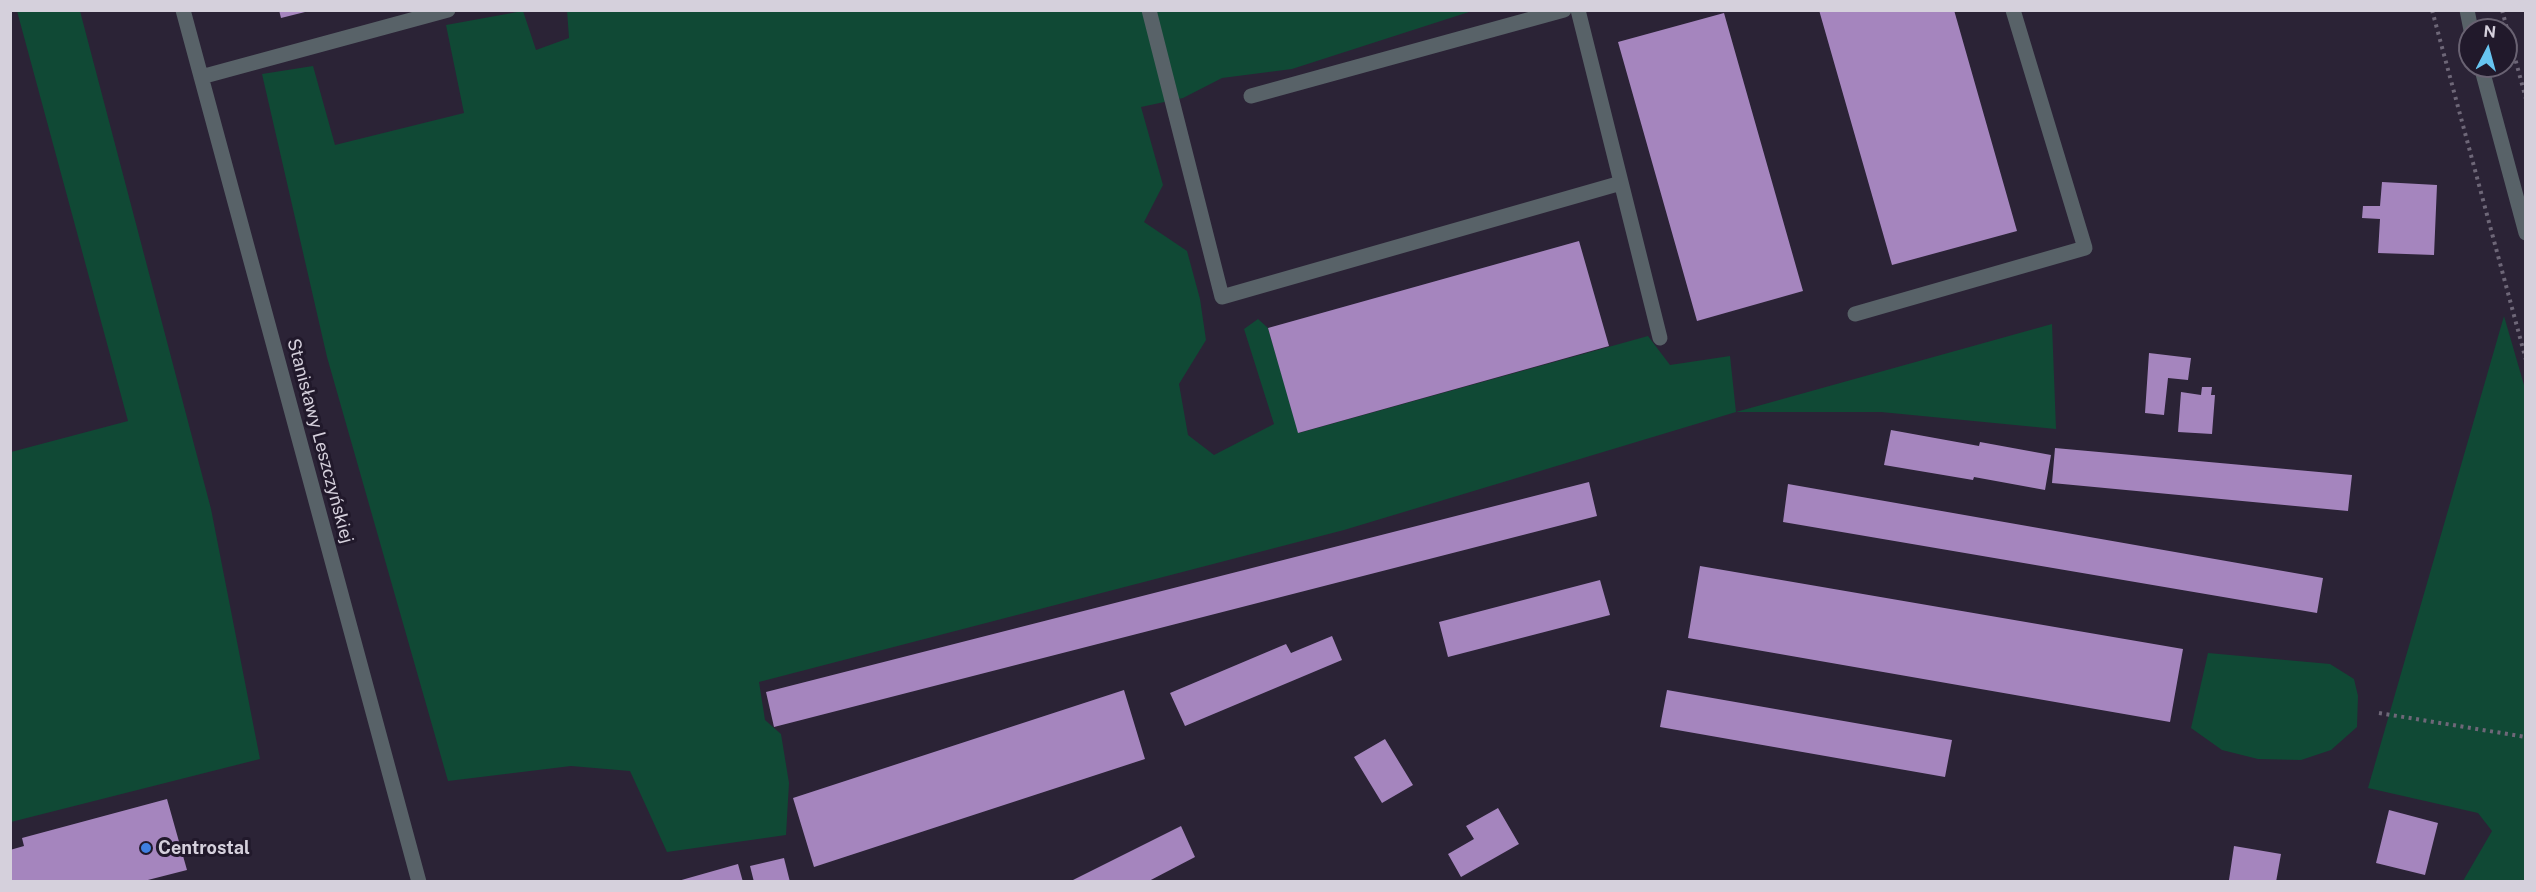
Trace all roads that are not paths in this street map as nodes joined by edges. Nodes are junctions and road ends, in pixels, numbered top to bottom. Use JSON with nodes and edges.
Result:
{"nodes":[{"id":1,"x":183,"y":10,"type":"edge"},
{"id":2,"x":448,"y":10,"type":"edge"},
{"id":3,"x":1149,"y":10,"type":"edge"},
{"id":4,"x":1564,"y":10,"type":"edge"},
{"id":5,"x":1578,"y":10,"type":"edge"},
{"id":6,"x":2013,"y":10,"type":"edge"},
{"id":7,"x":201,"y":77,"type":"junction"},
{"id":8,"x":2484,"y":78,"type":"edge"},
{"id":9,"x":1251,"y":96,"type":"dead end"},
{"id":10,"x":1621,"y":183,"type":"junction"},
{"id":11,"x":2526,"y":233,"type":"edge"},
{"id":12,"x":1855,"y":314,"type":"dead end"},
{"id":13,"x":1660,"y":338,"type":"dead end"},
{"id":14,"x":419,"y":882,"type":"edge"}],
"edges":[{"from":1,"to":7,"type":"street","name":"Stanisławy Leszczyńskiej"},
{"from":2,"to":7,"type":"street"},
{"from":3,"to":10,"type":"street"},
{"from":4,"to":9,"type":"street"},
{"from":5,"to":10,"type":"street"},
{"from":6,"to":12,"type":"street"},
{"from":7,"to":14,"type":"street","name":"Stanisławy Leszczyńskiej"},
{"from":8,"to":11,"type":"street"},
{"from":10,"to":13,"type":"street"}]}
